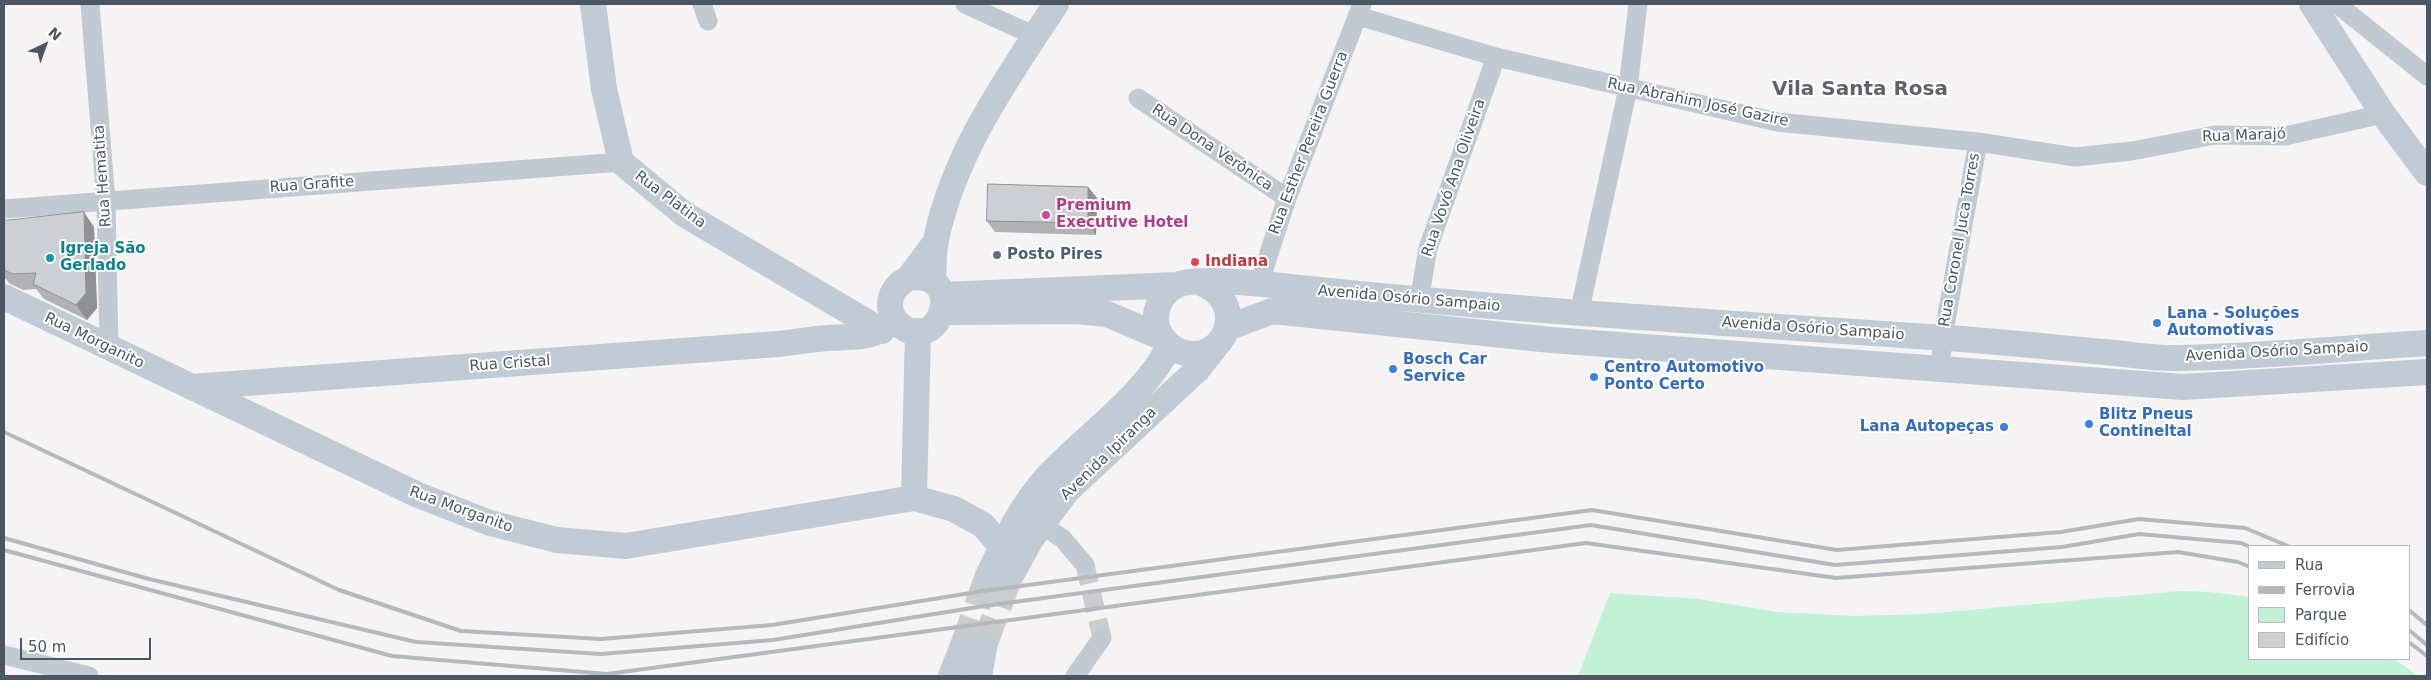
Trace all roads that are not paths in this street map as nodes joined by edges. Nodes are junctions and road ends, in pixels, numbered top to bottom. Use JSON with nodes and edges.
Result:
{"nodes":[{"id":1,"x":90,"y":4,"type":"edge"},
{"id":2,"x":594,"y":4,"type":"edge"},
{"id":3,"x":965,"y":4,"type":"edge"},
{"id":4,"x":1056,"y":4,"type":"edge"},
{"id":5,"x":1638,"y":4,"type":"edge"},
{"id":6,"x":2312,"y":4,"type":"edge"},
{"id":7,"x":2337,"y":4,"type":"edge"},
{"id":8,"x":1360,"y":10,"type":"edge"},
{"id":9,"x":1035,"y":36,"type":"junction"},
{"id":10,"x":1496,"y":57,"type":"junction"},
{"id":11,"x":2427,"y":76,"type":"edge"},
{"id":12,"x":1628,"y":88,"type":"junction"},
{"id":13,"x":1138,"y":98,"type":"dead end"},
{"id":14,"x":2383,"y":114,"type":"junction"},
{"id":15,"x":1978,"y":142,"type":"junction"},
{"id":16,"x":2075,"y":157,"type":"joint"},
{"id":17,"x":621,"y":162,"type":"junction"},
{"id":18,"x":2427,"y":173,"type":"edge"},
{"id":19,"x":1287,"y":198,"type":"junction"},
{"id":20,"x":106,"y":201,"type":"junction"},
{"id":21,"x":4,"y":208,"type":"edge"},
{"id":22,"x":1188,"y":284,"type":"junction"},
{"id":23,"x":1258,"y":284,"type":"junction"},
{"id":24,"x":924,"y":292,"type":"junction"},
{"id":25,"x":4,"y":297,"type":"edge"},
{"id":26,"x":1419,"y":301,"type":"junction"},
{"id":27,"x":1579,"y":314,"type":"junction"},
{"id":28,"x":859,"y":319,"type":"junction"},
{"id":29,"x":899,"y":328,"type":"junction"},
{"id":30,"x":1225,"y":334,"type":"junction"},
{"id":31,"x":1943,"y":337,"type":"junction"},
{"id":32,"x":830,"y":338,"type":"junction"},
{"id":33,"x":1552,"y":340,"type":"junction"},
{"id":34,"x":1165,"y":341,"type":"junction"},
{"id":35,"x":2427,"y":343,"type":"edge"},
{"id":36,"x":109,"y":348,"type":"junction"},
{"id":37,"x":1940,"y":369,"type":"junction"},
{"id":38,"x":2427,"y":372,"type":"edge"},
{"id":39,"x":190,"y":387,"type":"junction"},
{"id":40,"x":914,"y":498,"type":"junction"},
{"id":41,"x":1042,"y":525,"type":"junction"},
{"id":42,"x":1002,"y":547,"type":"junction"},
{"id":43,"x":1085,"y":564,"type":"tunnel mouth"},
{"id":44,"x":1102,"y":638,"type":"dead end"},
{"id":45,"x":4,"y":655,"type":"edge"},
{"id":46,"x":89,"y":676,"type":"edge"},
{"id":47,"x":951,"y":676,"type":"edge"},
{"id":48,"x":979,"y":676,"type":"edge"},
{"id":49,"x":1075,"y":676,"type":"edge"}],
"edges":[{"from":1,"to":20,"type":"street","name":"Rua Hematita"},
{"from":2,"to":17,"type":"street","name":"Rua Platina"},
{"from":3,"to":9,"type":"street"},
{"from":4,"to":9,"type":"street"},
{"from":5,"to":12,"type":"street"},
{"from":6,"to":14,"type":"street"},
{"from":7,"to":11,"type":"street"},
{"from":8,"to":10,"type":"street","name":"Rua Abrahim José Gazire"},
{"from":8,"to":19,"type":"street","name":"Rua Esther Pereira Guerra"},
{"from":9,"to":24,"type":"street"},
{"from":10,"to":12,"type":"street","name":"Rua Abrahim José Gazire"},
{"from":10,"to":26,"type":"street","name":"Rua Vovó Ana Oliveira"},
{"from":12,"to":15,"type":"street","name":"Rua Abrahim José Gazire"},
{"from":12,"to":27,"type":"street"},
{"from":13,"to":19,"type":"street","name":"Rua Dona Verônica"},
{"from":14,"to":16,"type":"street","name":"Rua Marajó"},
{"from":14,"to":18,"type":"street"},
{"from":15,"to":16,"type":"street","name":"Rua Abrahim José Gazire"},
{"from":15,"to":31,"type":"street","name":"Rua Coronel Juca Torres"},
{"from":17,"to":20,"type":"street","name":"Rua Grafite"},
{"from":17,"to":28,"type":"street","name":"Rua Platina"},
{"from":19,"to":23,"type":"street","name":"Rua Esther Pereira Guerra"},
{"from":20,"to":21,"type":"street","name":"Rua Grafite"},
{"from":20,"to":36,"type":"street","name":"Rua Hematita"},
{"from":22,"to":23,"type":"street","name":"Avenida Osório Sampaio"},
{"from":22,"to":24,"type":"street","name":"Avenida Osório Sampaio"},
{"from":22,"to":30,"type":"street"},
{"from":22,"to":34,"type":"street"},
{"from":23,"to":26,"type":"street","name":"Avenida Osório Sampaio"},
{"from":24,"to":28,"type":"street"},
{"from":24,"to":29,"type":"street"},
{"from":24,"to":29,"type":"street","name":"Rua Cristal"},
{"from":24,"to":34,"type":"street"},
{"from":25,"to":36,"type":"street","name":"Rua Morganito"},
{"from":26,"to":27,"type":"street","name":"Avenida Osório Sampaio"},
{"from":27,"to":31,"type":"street","name":"Avenida Osório Sampaio"},
{"from":27,"to":33,"type":"street"},
{"from":28,"to":29,"type":"street","name":"Rua Platina"},
{"from":28,"to":32,"type":"street","name":"Rua Cristal"},
{"from":29,"to":32,"type":"street","name":"Rua Cristal"},
{"from":29,"to":40,"type":"street"},
{"from":30,"to":33,"type":"street","name":"Avenida Osório Sampaio"},
{"from":30,"to":34,"type":"street"},
{"from":30,"to":41,"type":"street","name":"Avenida Ipiranga"},
{"from":31,"to":35,"type":"street","name":"Avenida Osório Sampaio"},
{"from":31,"to":37,"type":"street","name":"Rua Coronel Juca Torres"},
{"from":32,"to":39,"type":"street","name":"Rua Cristal"},
{"from":33,"to":37,"type":"street","name":"Avenida Osório Sampaio"},
{"from":34,"to":42,"type":"street","name":"Avenida Ipiranga"},
{"from":36,"to":39,"type":"street","name":"Rua Morganito"},
{"from":37,"to":38,"type":"street","name":"Avenida Osório Sampaio"},
{"from":39,"to":40,"type":"street","name":"Rua Morganito"},
{"from":40,"to":42,"type":"street","name":"Rua Morganito"},
{"from":41,"to":42,"type":"street","name":"Avenida Ipiranga"},
{"from":41,"to":43,"type":"street"},
{"from":44,"to":49,"type":"street"},
{"from":45,"to":46,"type":"street"},
{"from":47,"to":48,"type":"street"}]}
